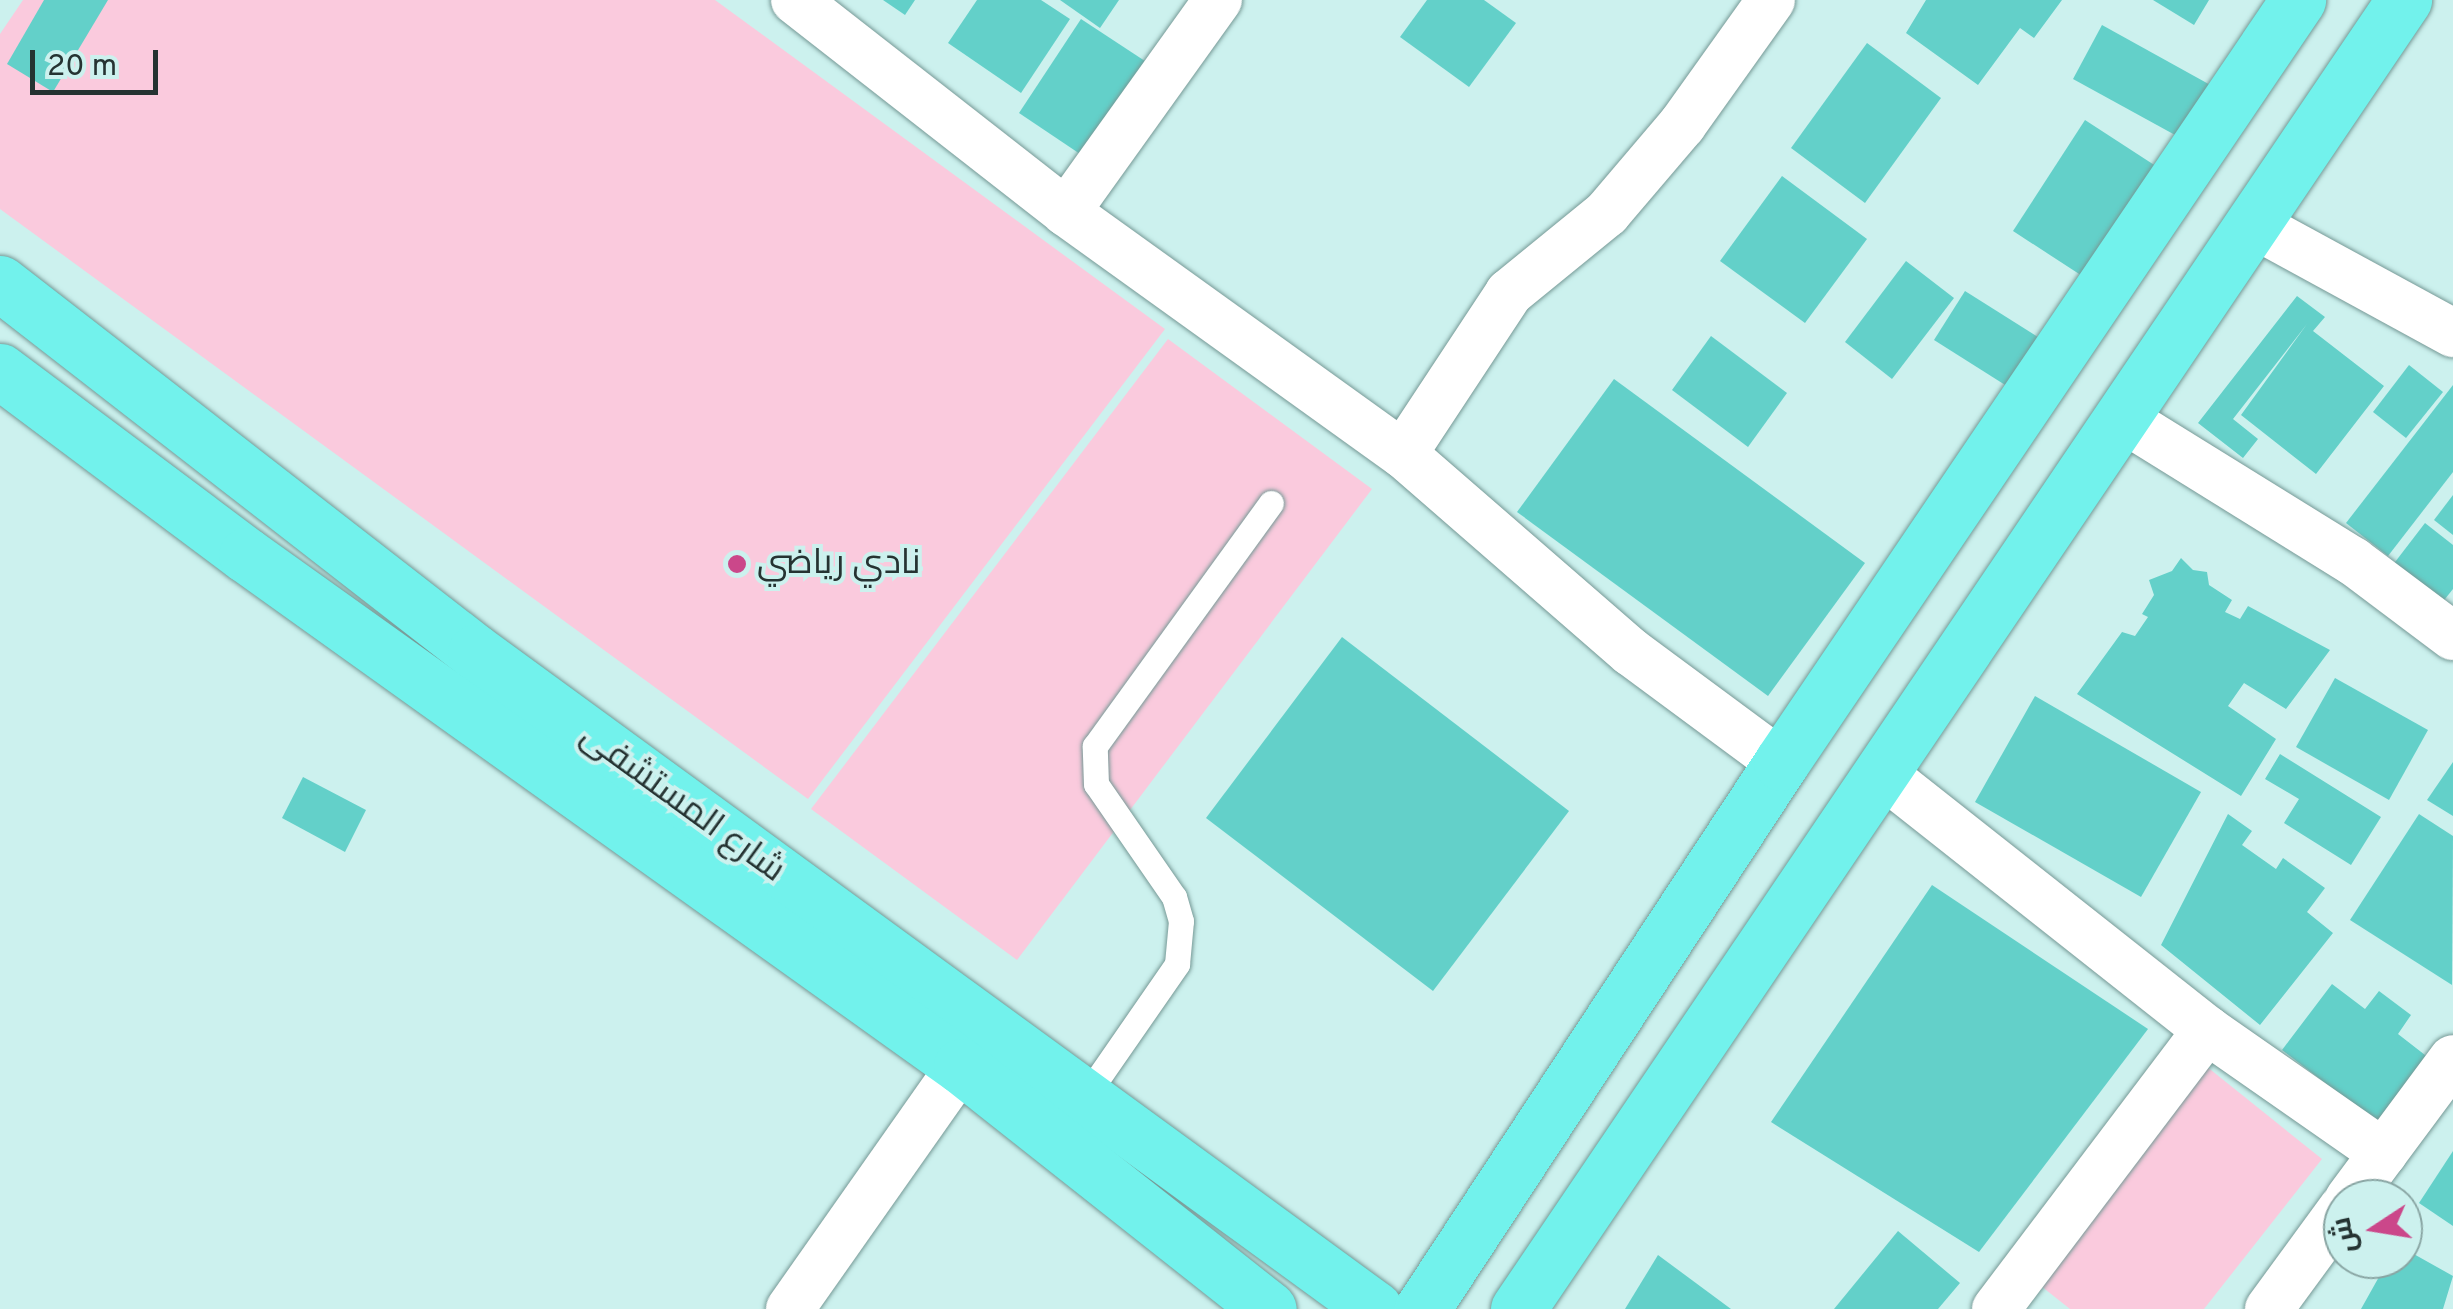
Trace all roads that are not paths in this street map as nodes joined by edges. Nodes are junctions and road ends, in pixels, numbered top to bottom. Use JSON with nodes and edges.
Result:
{"nodes":[{"id":1,"x":795,"y":0,"type":"edge"},
{"id":2,"x":1218,"y":0,"type":"edge"},
{"id":3,"x":1770,"y":0,"type":"edge"},
{"id":4,"x":2298,"y":0,"type":"edge"},
{"id":5,"x":2404,"y":0,"type":"edge"},
{"id":6,"x":1066,"y":212,"type":"junction"},
{"id":7,"x":2254,"y":224,"type":"junction"},
{"id":8,"x":0,"y":283,"type":"edge"},
{"id":9,"x":2453,"y":333,"type":"edge"},
{"id":10,"x":0,"y":371,"type":"edge"},
{"id":11,"x":2122,"y":418,"type":"junction"},
{"id":12,"x":1403,"y":454,"type":"junction"},
{"id":13,"x":1271,"y":503,"type":"dead end"},
{"id":14,"x":2453,"y":636,"type":"edge"},
{"id":15,"x":1782,"y":762,"type":"junction"},
{"id":16,"x":1882,"y":774,"type":"junction"},
{"id":17,"x":2208,"y":1030,"type":"junction"},
{"id":18,"x":2453,"y":1060,"type":"edge"},
{"id":19,"x":962,"y":1066,"type":"junction"},
{"id":20,"x":1085,"y":1097,"type":"junction"},
{"id":21,"x":2383,"y":1153,"type":"junction"},
{"id":22,"x":2364,"y":1179,"type":"edge"},
{"id":23,"x":2323,"y":1235,"type":"edge"},
{"id":24,"x":2010,"y":1304,"type":"edge"},
{"id":25,"x":790,"y":1309,"type":"edge"},
{"id":26,"x":1269,"y":1309,"type":"edge"},
{"id":27,"x":1376,"y":1309,"type":"edge"},
{"id":28,"x":1422,"y":1309,"type":"edge"},
{"id":29,"x":1518,"y":1309,"type":"edge"},
{"id":30,"x":2269,"y":1309,"type":"edge"}],
"edges":[{"from":1,"to":6,"type":"street"},
{"from":2,"to":6,"type":"street"},
{"from":3,"to":12,"type":"street"},
{"from":4,"to":15,"type":"main road"},
{"from":5,"to":7,"type":"main road"},
{"from":6,"to":12,"type":"street"},
{"from":7,"to":9,"type":"street"},
{"from":7,"to":11,"type":"main road"},
{"from":8,"to":20,"type":"main road","name":"شارع المستشفى"},
{"from":10,"to":19,"type":"main road","name":"شارع المستشفى"},
{"from":11,"to":14,"type":"street"},
{"from":11,"to":16,"type":"main road"},
{"from":12,"to":15,"type":"street"},
{"from":13,"to":20,"type":"lane"},
{"from":15,"to":28,"type":"main road"},
{"from":16,"to":17,"type":"street"},
{"from":16,"to":29,"type":"main road"},
{"from":17,"to":21,"type":"street"},
{"from":17,"to":24,"type":"street"},
{"from":18,"to":21,"type":"street"},
{"from":19,"to":25,"type":"street"},
{"from":19,"to":26,"type":"main road","name":"شارع المستشفى"},
{"from":20,"to":27,"type":"main road","name":"شارع المستشفى"},
{"from":21,"to":22,"type":"street"},
{"from":23,"to":30,"type":"street"}]}
